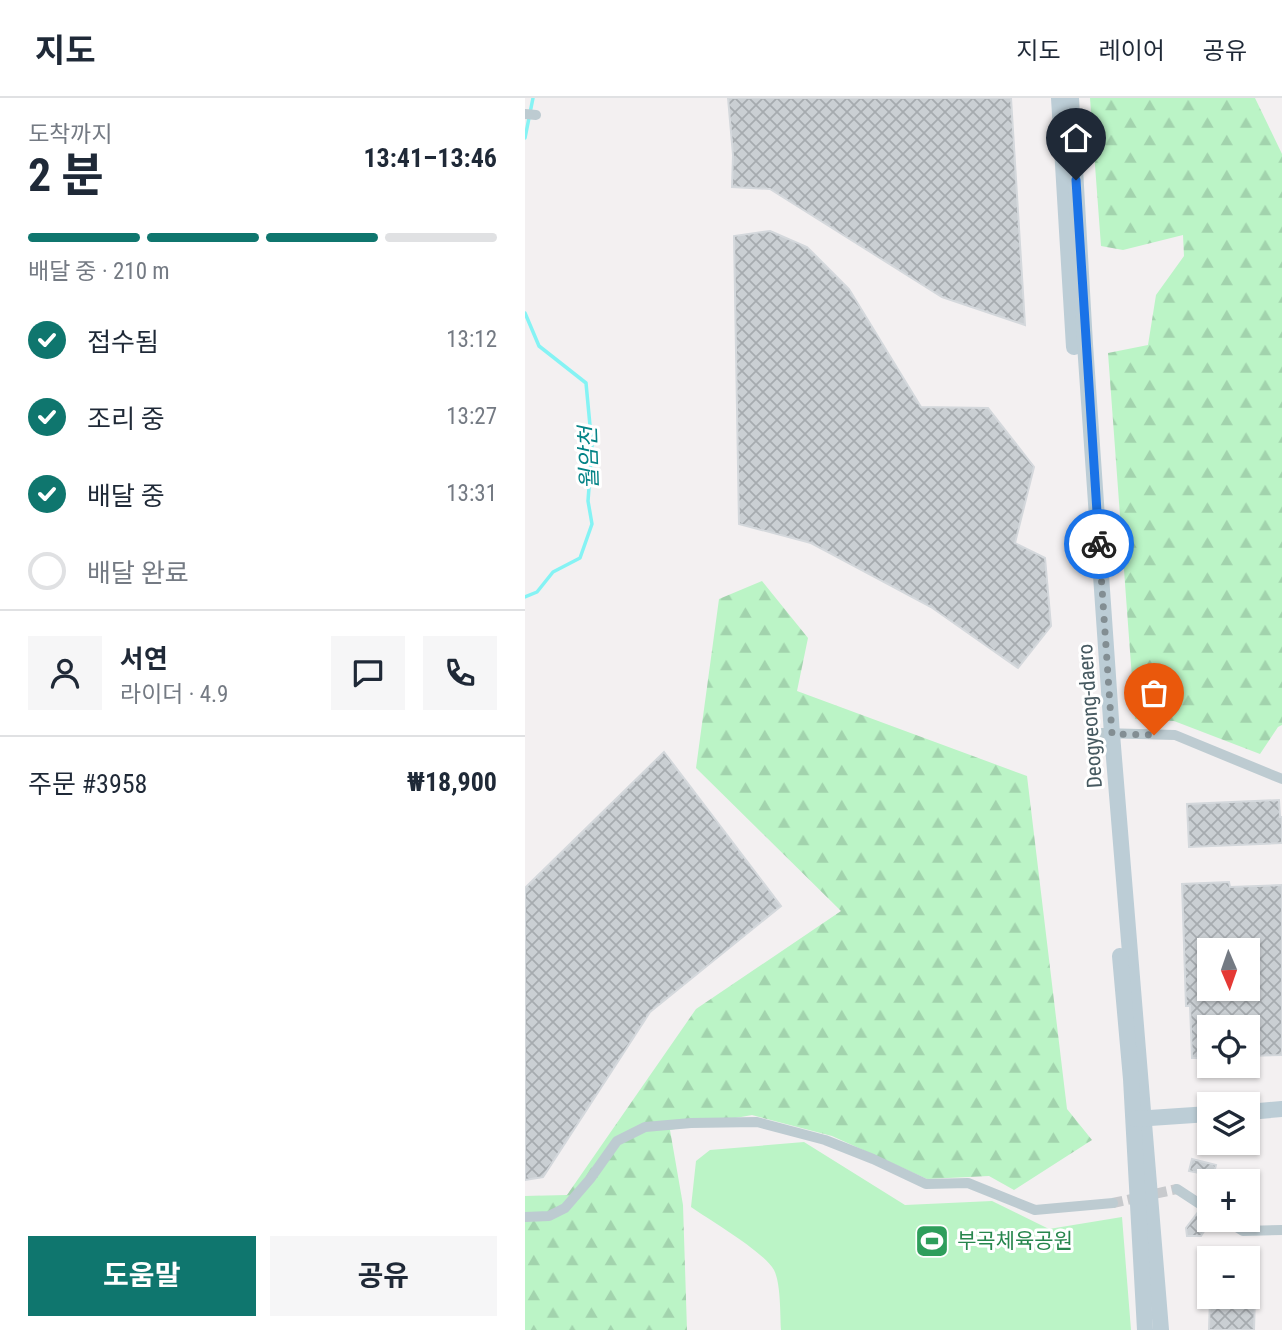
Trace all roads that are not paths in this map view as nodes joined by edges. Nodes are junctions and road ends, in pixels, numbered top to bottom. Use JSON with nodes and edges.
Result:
{"nodes":[{"id":1,"x":1059,"y":98,"type":"edge"},
{"id":2,"x":1071,"y":98,"type":"edge"},
{"id":3,"x":1107,"y":734,"type":"junction"},
{"id":4,"x":1282,"y":779,"type":"edge"},
{"id":5,"x":1282,"y":1110,"type":"edge"},
{"id":6,"x":1260,"y":1111,"type":"edge"},
{"id":7,"x":1197,"y":1115,"type":"edge"},
{"id":8,"x":1139,"y":1119,"type":"junction"},
{"id":9,"x":1177,"y":1189,"type":"dead end"},
{"id":10,"x":1197,"y":1202,"type":"edge"},
{"id":11,"x":1114,"y":1203,"type":"tunnel mouth"},
{"id":12,"x":525,"y":1217,"type":"edge"},
{"id":13,"x":1282,"y":1230,"type":"edge"},
{"id":14,"x":1260,"y":1231,"type":"edge"},
{"id":15,"x":1145,"y":1330,"type":"edge"},
{"id":16,"x":1161,"y":1330,"type":"edge"}],
"edges":[{"from":1,"to":3,"type":"street","name":"Deogyeong-daero"},
{"from":2,"to":3,"type":"street","name":"Deogyeong-daero"},
{"from":3,"to":4,"type":"street"},
{"from":3,"to":8,"type":"street","name":"Deogyeong-daero"},
{"from":5,"to":6,"type":"street"},
{"from":7,"to":8,"type":"street"},
{"from":8,"to":15,"type":"street","name":"Deogyeong-daero"},
{"from":8,"to":16,"type":"street","name":"Deogyeong-daero"},
{"from":9,"to":10,"type":"street"},
{"from":11,"to":12,"type":"street"},
{"from":13,"to":14,"type":"street"}]}
